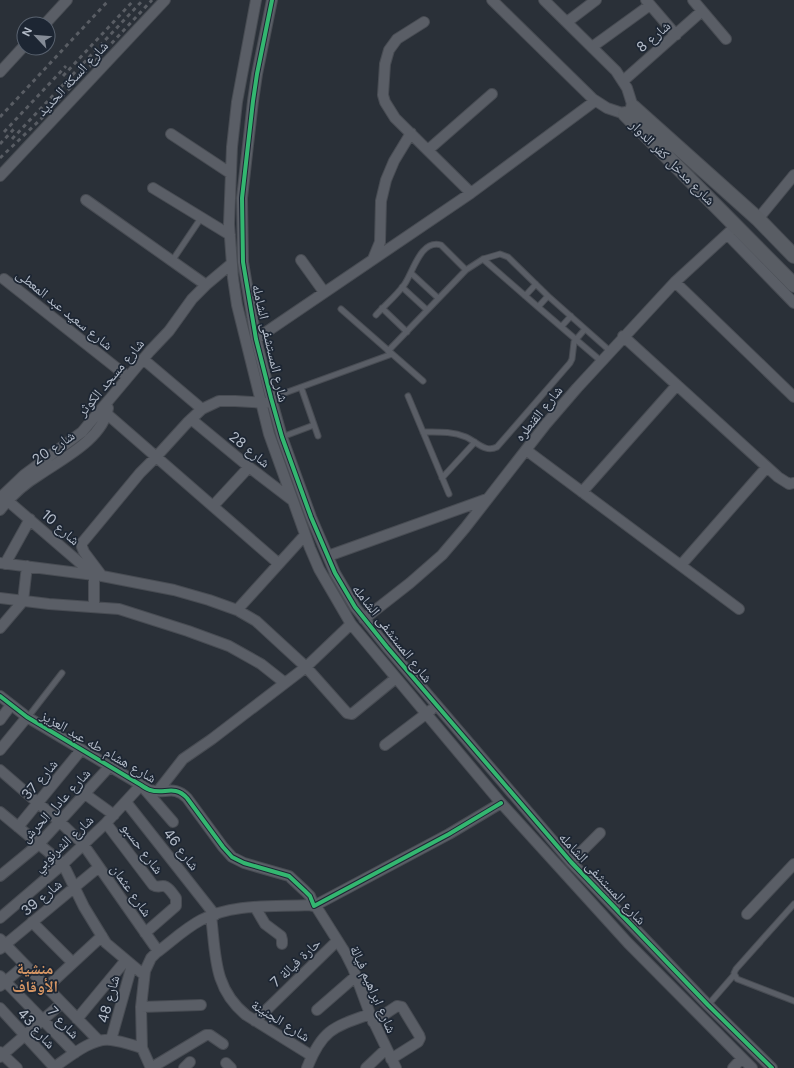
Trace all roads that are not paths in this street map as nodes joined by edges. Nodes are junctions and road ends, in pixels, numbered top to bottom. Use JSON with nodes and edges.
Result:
{"nodes":[{"id":1,"x":67,"y":0,"type":"edge"},
{"id":2,"x":165,"y":0,"type":"edge"},
{"id":3,"x":256,"y":0,"type":"edge"},
{"id":4,"x":272,"y":0,"type":"edge"},
{"id":5,"x":492,"y":0,"type":"edge"},
{"id":6,"x":596,"y":0,"type":"edge"},
{"id":7,"x":693,"y":0,"type":"edge"},
{"id":8,"x":549,"y":2,"type":"edge"},
{"id":9,"x":648,"y":2,"type":"edge"},
{"id":10,"x":702,"y":11,"type":"junction"},
{"id":11,"x":52,"y":16,"type":"edge"},
{"id":12,"x":424,"y":22,"type":"dead end"},
{"id":13,"x":567,"y":22,"type":"junction"},
{"id":14,"x":676,"y":35,"type":"junction"},
{"id":15,"x":726,"y":39,"type":"dead end"},
{"id":16,"x":592,"y":47,"type":"junction"},
{"id":17,"x":16,"y":55,"type":"edge"},
{"id":18,"x":0,"y":72,"type":"edge"},
{"id":19,"x":623,"y":81,"type":"junction"},
{"id":20,"x":492,"y":94,"type":"dead end"},
{"id":21,"x":595,"y":101,"type":"junction"},
{"id":22,"x":629,"y":111,"type":"junction"},
{"id":23,"x":411,"y":133,"type":"junction"},
{"id":24,"x":170,"y":134,"type":"dead end"},
{"id":25,"x":428,"y":150,"type":"junction"},
{"id":26,"x":230,"y":173,"type":"junction"},
{"id":27,"x":794,"y":175,"type":"edge"},
{"id":28,"x":0,"y":176,"type":"edge"},
{"id":29,"x":153,"y":188,"type":"dead end"},
{"id":30,"x":472,"y":193,"type":"junction"},
{"id":31,"x":86,"y":200,"type":"dead end"},
{"id":32,"x":201,"y":218,"type":"junction"},
{"id":33,"x":758,"y":219,"type":"junction"},
{"id":34,"x":732,"y":231,"type":"junction"},
{"id":35,"x":230,"y":236,"type":"junction"},
{"id":36,"x":794,"y":256,"type":"edge"},
{"id":37,"x":373,"y":259,"type":"junction"},
{"id":38,"x":483,"y":259,"type":"junction"},
{"id":39,"x":301,"y":260,"type":"dead end"},
{"id":40,"x":172,"y":261,"type":"junction"},
{"id":41,"x":231,"y":264,"type":"junction"},
{"id":42,"x":466,"y":270,"type":"junction"},
{"id":43,"x":411,"y":273,"type":"junction"},
{"id":44,"x":4,"y":279,"type":"dead end"},
{"id":45,"x":675,"y":282,"type":"junction"},
{"id":46,"x":536,"y":284,"type":"junction"},
{"id":47,"x":206,"y":285,"type":"junction"},
{"id":48,"x":794,"y":285,"type":"edge"},
{"id":49,"x":402,"y":287,"type":"junction"},
{"id":50,"x":324,"y":292,"type":"junction"},
{"id":51,"x":525,"y":296,"type":"junction"},
{"id":52,"x":548,"y":296,"type":"junction"},
{"id":53,"x":438,"y":298,"type":"junction"},
{"id":54,"x":794,"y":303,"type":"edge"},
{"id":55,"x":538,"y":307,"type":"junction"},
{"id":56,"x":382,"y":308,"type":"junction"},
{"id":57,"x":341,"y":309,"type":"dead end"},
{"id":58,"x":427,"y":310,"type":"junction"},
{"id":59,"x":376,"y":315,"type":"dead end"},
{"id":60,"x":571,"y":316,"type":"junction"},
{"id":61,"x":561,"y":327,"type":"junction"},
{"id":62,"x":585,"y":329,"type":"junction"},
{"id":63,"x":406,"y":332,"type":"junction"},
{"id":64,"x":623,"y":336,"type":"junction"},
{"id":65,"x":256,"y":339,"type":"junction"},
{"id":66,"x":576,"y":339,"type":"junction"},
{"id":67,"x":610,"y":351,"type":"junction"},
{"id":68,"x":390,"y":352,"type":"junction"},
{"id":69,"x":143,"y":358,"type":"junction"},
{"id":70,"x":602,"y":361,"type":"junction"},
{"id":71,"x":128,"y":377,"type":"junction"},
{"id":72,"x":422,"y":381,"type":"dead end"},
{"id":73,"x":677,"y":385,"type":"junction"},
{"id":74,"x":301,"y":387,"type":"junction"},
{"id":75,"x":408,"y":396,"type":"dead end"},
{"id":76,"x":794,"y":396,"type":"edge"},
{"id":77,"x":109,"y":399,"type":"junction"},
{"id":78,"x":272,"y":401,"type":"junction"},
{"id":79,"x":260,"y":403,"type":"junction"},
{"id":80,"x":202,"y":410,"type":"junction"},
{"id":81,"x":107,"y":414,"type":"junction"},
{"id":82,"x":191,"y":419,"type":"junction"},
{"id":83,"x":314,"y":425,"type":"junction"},
{"id":84,"x":423,"y":432,"type":"junction"},
{"id":85,"x":318,"y":436,"type":"dead end"},
{"id":86,"x":282,"y":437,"type":"junction"},
{"id":87,"x":475,"y":442,"type":"junction"},
{"id":88,"x":526,"y":450,"type":"junction"},
{"id":89,"x":156,"y":457,"type":"junction"},
{"id":90,"x":249,"y":467,"type":"junction"},
{"id":91,"x":767,"y":467,"type":"junction"},
{"id":92,"x":442,"y":478,"type":"junction"},
{"id":93,"x":794,"y":483,"type":"edge"},
{"id":94,"x":582,"y":492,"type":"junction"},
{"id":95,"x":449,"y":494,"type":"dead end"},
{"id":96,"x":4,"y":499,"type":"edge"},
{"id":97,"x":487,"y":499,"type":"junction"},
{"id":98,"x":293,"y":500,"type":"junction"},
{"id":99,"x":213,"y":506,"type":"junction"},
{"id":100,"x":0,"y":510,"type":"edge"},
{"id":101,"x":30,"y":519,"type":"junction"},
{"id":102,"x":305,"y":535,"type":"junction"},
{"id":103,"x":328,"y":556,"type":"junction"},
{"id":104,"x":3,"y":563,"type":"edge"},
{"id":105,"x":278,"y":563,"type":"junction"},
{"id":106,"x":680,"y":565,"type":"junction"},
{"id":107,"x":27,"y":566,"type":"junction"},
{"id":108,"x":98,"y":575,"type":"junction"},
{"id":109,"x":0,"y":598,"type":"edge"},
{"id":110,"x":23,"y":601,"type":"junction"},
{"id":111,"x":94,"y":607,"type":"junction"},
{"id":112,"x":739,"y":609,"type":"dead end"},
{"id":113,"x":237,"y":610,"type":"junction"},
{"id":114,"x":364,"y":619,"type":"junction"},
{"id":115,"x":351,"y":624,"type":"junction"},
{"id":116,"x":0,"y":628,"type":"edge"},
{"id":117,"x":306,"y":667,"type":"junction"},
{"id":118,"x":62,"y":673,"type":"dead end"},
{"id":119,"x":396,"y":678,"type":"junction"},
{"id":120,"x":285,"y":684,"type":"junction"},
{"id":121,"x":0,"y":696,"type":"edge"},
{"id":122,"x":437,"y":705,"type":"junction"},
{"id":123,"x":11,"y":706,"type":"junction"},
{"id":124,"x":426,"y":713,"type":"junction"},
{"id":125,"x":27,"y":717,"type":"junction"},
{"id":126,"x":0,"y":720,"type":"edge"},
{"id":127,"x":384,"y":745,"type":"dead end"},
{"id":128,"x":0,"y":750,"type":"edge"},
{"id":129,"x":81,"y":750,"type":"junction"},
{"id":130,"x":110,"y":766,"type":"junction"},
{"id":131,"x":0,"y":770,"type":"edge"},
{"id":132,"x":141,"y":786,"type":"junction"},
{"id":133,"x":158,"y":791,"type":"junction"},
{"id":134,"x":85,"y":794,"type":"junction"},
{"id":135,"x":126,"y":802,"type":"junction"},
{"id":136,"x":37,"y":803,"type":"junction"},
{"id":137,"x":501,"y":803,"type":"junction"},
{"id":138,"x":0,"y":812,"type":"edge"},
{"id":139,"x":114,"y":815,"type":"junction"},
{"id":140,"x":60,"y":822,"type":"junction"},
{"id":141,"x":173,"y":822,"type":"dead end"},
{"id":142,"x":106,"y":823,"type":"junction"},
{"id":143,"x":18,"y":827,"type":"junction"},
{"id":144,"x":600,"y":833,"type":"dead end"},
{"id":145,"x":39,"y":844,"type":"junction"},
{"id":146,"x":83,"y":844,"type":"junction"},
{"id":147,"x":571,"y":862,"type":"junction"},
{"id":148,"x":63,"y":864,"type":"junction"},
{"id":149,"x":794,"y":864,"type":"edge"},
{"id":150,"x":99,"y":867,"type":"junction"},
{"id":151,"x":0,"y":876,"type":"edge"},
{"id":152,"x":74,"y":887,"type":"junction"},
{"id":153,"x":794,"y":904,"type":"edge"},
{"id":154,"x":314,"y":906,"type":"junction"},
{"id":155,"x":255,"y":907,"type":"junction"},
{"id":156,"x":747,"y":914,"type":"dead end"},
{"id":157,"x":213,"y":915,"type":"junction"},
{"id":158,"x":0,"y":918,"type":"edge"},
{"id":159,"x":32,"y":922,"type":"junction"},
{"id":160,"x":145,"y":933,"type":"junction"},
{"id":161,"x":102,"y":936,"type":"junction"},
{"id":162,"x":337,"y":941,"type":"junction"},
{"id":163,"x":2,"y":944,"type":"edge"},
{"id":164,"x":282,"y":944,"type":"dead end"},
{"id":165,"x":158,"y":951,"type":"junction"},
{"id":166,"x":74,"y":963,"type":"junction"},
{"id":167,"x":129,"y":963,"type":"junction"},
{"id":168,"x":25,"y":965,"type":"junction"},
{"id":169,"x":144,"y":975,"type":"junction"},
{"id":170,"x":734,"y":975,"type":"junction"},
{"id":171,"x":356,"y":976,"type":"junction"},
{"id":172,"x":2,"y":981,"type":"edge"},
{"id":173,"x":47,"y":987,"type":"junction"},
{"id":174,"x":794,"y":1001,"type":"edge"},
{"id":175,"x":62,"y":1003,"type":"junction"},
{"id":176,"x":201,"y":1005,"type":"dead end"},
{"id":177,"x":708,"y":1005,"type":"junction"},
{"id":178,"x":141,"y":1007,"type":"junction"},
{"id":179,"x":0,"y":1008,"type":"edge"},
{"id":180,"x":317,"y":1010,"type":"dead end"},
{"id":181,"x":371,"y":1018,"type":"junction"},
{"id":182,"x":77,"y":1019,"type":"junction"},
{"id":183,"x":43,"y":1020,"type":"junction"},
{"id":184,"x":255,"y":1021,"type":"junction"},
{"id":185,"x":25,"y":1035,"type":"junction"},
{"id":186,"x":111,"y":1040,"type":"junction"},
{"id":187,"x":99,"y":1041,"type":"junction"},
{"id":188,"x":223,"y":1044,"type":"dead end"},
{"id":189,"x":142,"y":1048,"type":"junction"},
{"id":190,"x":386,"y":1049,"type":"junction"},
{"id":191,"x":75,"y":1053,"type":"junction"},
{"id":192,"x":1,"y":1055,"type":"edge"},
{"id":193,"x":312,"y":1056,"type":"junction"},
{"id":194,"x":742,"y":1058,"type":"junction"},
{"id":195,"x":391,"y":1059,"type":"junction"},
{"id":196,"x":17,"y":1068,"type":"edge"},
{"id":197,"x":54,"y":1068,"type":"edge"},
{"id":198,"x":151,"y":1068,"type":"edge"},
{"id":199,"x":307,"y":1068,"type":"edge"},
{"id":200,"x":366,"y":1068,"type":"edge"},
{"id":201,"x":396,"y":1068,"type":"edge"},
{"id":202,"x":733,"y":1068,"type":"edge"},
{"id":203,"x":752,"y":1068,"type":"edge"},
{"id":204,"x":772,"y":1068,"type":"edge"}],
"edges":[{"from":1,"to":11,"type":"street"},
{"from":2,"to":28,"type":"street","name":"شارع السكة الحديد"},
{"from":3,"to":26,"type":"street","name":"شارع المستشفى الشامله"},
{"from":4,"to":65,"type":"street","name":"شارع المستشفى الشامله"},
{"from":5,"to":21,"type":"street","name":"شارع مدخل كفر الدوار"},
{"from":6,"to":13,"type":"street"},
{"from":7,"to":10,"type":"street"},
{"from":8,"to":13,"type":"street","name":"شارع مدخل كفر الدوار"},
{"from":9,"to":14,"type":"street"},
{"from":9,"to":16,"type":"street"},
{"from":10,"to":14,"type":"street","name":"شارع 8"},
{"from":10,"to":15,"type":"street"},
{"from":12,"to":23,"type":"street"},
{"from":13,"to":16,"type":"street","name":"شارع مدخل كفر الدوار"},
{"from":14,"to":19,"type":"street","name":"شارع 8"},
{"from":16,"to":19,"type":"street","name":"شارع مدخل كفر الدوار"},
{"from":17,"to":18,"type":"street"},
{"from":19,"to":22,"type":"street","name":"شارع مدخل كفر الدوار"},
{"from":20,"to":25,"type":"street"},
{"from":21,"to":22,"type":"street","name":"شارع مدخل كفر الدوار"},
{"from":21,"to":30,"type":"street"},
{"from":22,"to":33,"type":"main road","name":"شارع مدخل كفر الدوار"},
{"from":22,"to":34,"type":"main road","name":"شارع مدخل كفر الدوار"},
{"from":23,"to":25,"type":"street"},
{"from":23,"to":37,"type":"street"},
{"from":24,"to":26,"type":"street"},
{"from":25,"to":30,"type":"street"},
{"from":26,"to":35,"type":"street","name":"شارع المستشفى الشامله"},
{"from":27,"to":33,"type":"street"},
{"from":29,"to":32,"type":"street"},
{"from":30,"to":37,"type":"street"},
{"from":31,"to":40,"type":"street"},
{"from":32,"to":35,"type":"street"},
{"from":32,"to":40,"type":"lane"},
{"from":33,"to":36,"type":"main road","name":"شارع مدخل كفر الدوار"},
{"from":34,"to":45,"type":"street","name":"شارع القنطره"},
{"from":34,"to":48,"type":"main road","name":"شارع مدخل كفر الدوار"},
{"from":34,"to":54,"type":"street"},
{"from":35,"to":41,"type":"street","name":"شارع المستشفى الشامله"},
{"from":37,"to":50,"type":"street"},
{"from":38,"to":42,"type":"lane"},
{"from":38,"to":46,"type":"lane"},
{"from":38,"to":51,"type":"lane"},
{"from":39,"to":50,"type":"street"},
{"from":40,"to":47,"type":"street"},
{"from":41,"to":47,"type":"street","name":"شارع مسجد الكوثر"},
{"from":41,"to":79,"type":"street","name":"شارع المستشفى الشامله"},
{"from":42,"to":43,"type":"lane"},
{"from":42,"to":53,"type":"lane"},
{"from":43,"to":49,"type":"lane"},
{"from":43,"to":53,"type":"lane"},
{"from":44,"to":71,"type":"street","name":"شارع سعيد عبد المعطى"},
{"from":45,"to":64,"type":"street","name":"شارع القنطره"},
{"from":45,"to":76,"type":"street"},
{"from":46,"to":51,"type":"lane"},
{"from":46,"to":52,"type":"lane"},
{"from":47,"to":69,"type":"street","name":"شارع مسجد الكوثر"},
{"from":49,"to":56,"type":"lane"},
{"from":49,"to":58,"type":"lane"},
{"from":50,"to":65,"type":"street"},
{"from":51,"to":55,"type":"lane"},
{"from":52,"to":55,"type":"lane"},
{"from":52,"to":60,"type":"lane"},
{"from":53,"to":58,"type":"lane"},
{"from":55,"to":61,"type":"lane"},
{"from":56,"to":59,"type":"lane"},
{"from":56,"to":63,"type":"lane"},
{"from":57,"to":68,"type":"lane"},
{"from":58,"to":63,"type":"lane"},
{"from":60,"to":61,"type":"lane"},
{"from":60,"to":62,"type":"lane"},
{"from":61,"to":66,"type":"lane"},
{"from":62,"to":66,"type":"lane"},
{"from":62,"to":67,"type":"lane"},
{"from":63,"to":68,"type":"lane"},
{"from":64,"to":67,"type":"street","name":"شارع القنطره"},
{"from":64,"to":73,"type":"street"},
{"from":65,"to":78,"type":"street","name":"شارع المستشفى الشامله"},
{"from":66,"to":70,"type":"lane"},
{"from":66,"to":87,"type":"lane"},
{"from":67,"to":70,"type":"street","name":"شارع القنطره"},
{"from":68,"to":72,"type":"lane"},
{"from":68,"to":74,"type":"lane"},
{"from":69,"to":71,"type":"street","name":"شارع مسجد الكوثر"},
{"from":69,"to":80,"type":"street"},
{"from":70,"to":88,"type":"street","name":"شارع القنطره"},
{"from":71,"to":77,"type":"street","name":"شارع مسجد الكوثر"},
{"from":73,"to":91,"type":"street"},
{"from":73,"to":94,"type":"street"},
{"from":74,"to":78,"type":"lane"},
{"from":74,"to":83,"type":"lane"},
{"from":75,"to":84,"type":"lane"},
{"from":77,"to":81,"type":"street","name":"شارع 20"},
{"from":77,"to":96,"type":"street","name":"شارع مسجد الكوثر"},
{"from":78,"to":79,"type":"street"},
{"from":78,"to":86,"type":"street","name":"شارع المستشفى الشامله"},
{"from":79,"to":80,"type":"street"},
{"from":79,"to":98,"type":"street","name":"شارع المستشفى الشامله"},
{"from":80,"to":82,"type":"street"},
{"from":81,"to":89,"type":"street"},
{"from":81,"to":96,"type":"street","name":"شارع 20"},
{"from":82,"to":89,"type":"street"},
{"from":82,"to":90,"type":"street","name":"شارع 28"},
{"from":83,"to":85,"type":"lane"},
{"from":83,"to":86,"type":"lane"},
{"from":84,"to":87,"type":"lane"},
{"from":84,"to":92,"type":"lane"},
{"from":86,"to":103,"type":"street","name":"شارع المستشفى الشامله"},
{"from":87,"to":92,"type":"lane"},
{"from":88,"to":94,"type":"street"},
{"from":88,"to":97,"type":"street","name":"شارع القنطره"},
{"from":89,"to":99,"type":"street"},
{"from":89,"to":108,"type":"street"},
{"from":90,"to":98,"type":"street","name":"شارع 28"},
{"from":90,"to":99,"type":"street"},
{"from":91,"to":93,"type":"street"},
{"from":91,"to":106,"type":"street"},
{"from":92,"to":95,"type":"lane"},
{"from":94,"to":106,"type":"street"},
{"from":96,"to":100,"type":"street","name":"شارع 20"},
{"from":96,"to":101,"type":"street","name":"شارع 10"},
{"from":97,"to":103,"type":"street"},
{"from":97,"to":114,"type":"street","name":"شارع القنطره"},
{"from":98,"to":102,"type":"street","name":"شارع المستشفى الشامله"},
{"from":99,"to":105,"type":"street"},
{"from":101,"to":104,"type":"street"},
{"from":101,"to":108,"type":"street","name":"شارع 10"},
{"from":102,"to":105,"type":"street"},
{"from":102,"to":115,"type":"street","name":"شارع المستشفى الشامله"},
{"from":103,"to":114,"type":"street","name":"شارع المستشفى الشامله"},
{"from":104,"to":107,"type":"street"},
{"from":105,"to":113,"type":"street"},
{"from":106,"to":112,"type":"street"},
{"from":107,"to":108,"type":"street"},
{"from":107,"to":110,"type":"street"},
{"from":108,"to":111,"type":"street"},
{"from":108,"to":113,"type":"street"},
{"from":109,"to":110,"type":"street"},
{"from":110,"to":111,"type":"street"},
{"from":110,"to":116,"type":"street"},
{"from":111,"to":120,"type":"street"},
{"from":113,"to":117,"type":"street"},
{"from":114,"to":122,"type":"street","name":"شارع المستشفى الشامله"},
{"from":115,"to":117,"type":"street"},
{"from":115,"to":119,"type":"street","name":"شارع المستشفى الشامله"},
{"from":117,"to":119,"type":"street"},
{"from":117,"to":120,"type":"street"},
{"from":118,"to":125,"type":"lane"},
{"from":119,"to":124,"type":"street","name":"شارع المستشفى الشامله"},
{"from":120,"to":133,"type":"street"},
{"from":121,"to":123,"type":"street","name":"شارع هشام طه عبد العزيز"},
{"from":122,"to":124,"type":"street"},
{"from":122,"to":147,"type":"street","name":"شارع المستشفى الشامله"},
{"from":123,"to":125,"type":"street","name":"شارع هشام طه عبد العزيز"},
{"from":123,"to":126,"type":"street"},
{"from":124,"to":127,"type":"street"},
{"from":124,"to":137,"type":"street","name":"شارع المستشفى الشامله"},
{"from":125,"to":128,"type":"street"},
{"from":125,"to":129,"type":"street","name":"شارع هشام طه عبد العزيز"},
{"from":129,"to":130,"type":"street","name":"شارع هشام طه عبد العزيز"},
{"from":129,"to":136,"type":"street","name":"شارع 37"},
{"from":130,"to":132,"type":"street","name":"شارع هشام طه عبد العزيز"},
{"from":130,"to":134,"type":"street","name":"شارع عادل الحرش"},
{"from":131,"to":136,"type":"street","name":"شارع عثمان"},
{"from":132,"to":133,"type":"street","name":"شارع هشام طه عبد العزيز"},
{"from":132,"to":135,"type":"street","name":"شارع الشرنوبي"},
{"from":132,"to":141,"type":"street"},
{"from":133,"to":154,"type":"street","name":"شارع هشام طه عبد العزيز"},
{"from":134,"to":139,"type":"street"},
{"from":134,"to":140,"type":"street","name":"شارع عادل الحرش"},
{"from":135,"to":139,"type":"street","name":"شارع الشرنوبي"},
{"from":135,"to":157,"type":"street","name":"شارع 46"},
{"from":136,"to":140,"type":"street","name":"شارع عثمان"},
{"from":136,"to":143,"type":"street","name":"شارع 37"},
{"from":137,"to":154,"type":"street"},
{"from":137,"to":194,"type":"street","name":"شارع المستشفى الشامله"},
{"from":138,"to":143,"type":"street"},
{"from":139,"to":142,"type":"street","name":"شارع الشرنوبي"},
{"from":140,"to":145,"type":"street","name":"شارع عادل الحرش"},
{"from":140,"to":146,"type":"street","name":"شارع عثمان"},
{"from":142,"to":146,"type":"street","name":"شارع الشرنوبي"},
{"from":142,"to":160,"type":"street","name":"شارع حسبو"},
{"from":143,"to":145,"type":"street"},
{"from":144,"to":147,"type":"street"},
{"from":145,"to":148,"type":"street"},
{"from":145,"to":151,"type":"street","name":"شارع عادل الحرش"},
{"from":146,"to":148,"type":"street","name":"شارع الشرنوبي"},
{"from":146,"to":150,"type":"street","name":"شارع عثمان"},
{"from":147,"to":177,"type":"street","name":"شارع المستشفى الشامله"},
{"from":148,"to":152,"type":"street"},
{"from":148,"to":158,"type":"street","name":"شارع الشرنوبي"},
{"from":149,"to":156,"type":"street"},
{"from":150,"to":152,"type":"street","name":"شارع 39"},
{"from":150,"to":160,"type":"street","name":"شارع عثمان"},
{"from":152,"to":159,"type":"street","name":"شارع 39"},
{"from":152,"to":161,"type":"street"},
{"from":153,"to":170,"type":"lane"},
{"from":154,"to":155,"type":"street"},
{"from":154,"to":162,"type":"street","name":"شارع ابراهيم فيالة"},
{"from":155,"to":157,"type":"street"},
{"from":155,"to":164,"type":"street"},
{"from":157,"to":165,"type":"street"},
{"from":157,"to":184,"type":"street","name":"شارع الجنينة"},
{"from":159,"to":163,"type":"street","name":"شارع 39"},
{"from":159,"to":166,"type":"street"},
{"from":160,"to":165,"type":"street","name":"شارع عثمان"},
{"from":161,"to":166,"type":"street"},
{"from":161,"to":167,"type":"street"},
{"from":162,"to":171,"type":"street","name":"شارع ابراهيم فيالة"},
{"from":162,"to":184,"type":"street","name":"حارة فيالة 7"},
{"from":163,"to":168,"type":"street"},
{"from":165,"to":169,"type":"street"},
{"from":166,"to":173,"type":"street"},
{"from":167,"to":169,"type":"street"},
{"from":167,"to":182,"type":"street"},
{"from":167,"to":186,"type":"street","name":"شارع 48"},
{"from":168,"to":172,"type":"street"},
{"from":168,"to":173,"type":"street"},
{"from":169,"to":178,"type":"street"},
{"from":170,"to":174,"type":"lane"},
{"from":170,"to":177,"type":"lane"},
{"from":171,"to":180,"type":"street"},
{"from":171,"to":181,"type":"street","name":"شارع ابراهيم فيالة"},
{"from":172,"to":183,"type":"street","name":"شارع 7"},
{"from":173,"to":175,"type":"street"},
{"from":175,"to":182,"type":"street"},
{"from":175,"to":183,"type":"street"},
{"from":176,"to":178,"type":"street"},
{"from":177,"to":204,"type":"street","name":"شارع المستشفى الشامله"},
{"from":178,"to":189,"type":"street"},
{"from":179,"to":185,"type":"street","name":"شارع 43"},
{"from":181,"to":190,"type":"street","name":"شارع ابراهيم فيالة"},
{"from":181,"to":193,"type":"street"},
{"from":181,"to":195,"type":"street"},
{"from":182,"to":187,"type":"street"},
{"from":183,"to":185,"type":"street"},
{"from":183,"to":191,"type":"street","name":"شارع 7"},
{"from":184,"to":193,"type":"street","name":"شارع الجنينة"},
{"from":185,"to":192,"type":"street"},
{"from":185,"to":197,"type":"street","name":"شارع 43"},
{"from":186,"to":187,"type":"street"},
{"from":186,"to":189,"type":"street"},
{"from":187,"to":191,"type":"street"},
{"from":188,"to":198,"type":"street"},
{"from":189,"to":198,"type":"street"},
{"from":190,"to":195,"type":"street","name":"شارع ابراهيم فيالة"},
{"from":190,"to":200,"type":"street"},
{"from":191,"to":197,"type":"street"},
{"from":192,"to":196,"type":"street"},
{"from":193,"to":199,"type":"street"},
{"from":194,"to":202,"type":"street"},
{"from":194,"to":203,"type":"street","name":"شارع المستشفى الشامله"},
{"from":195,"to":201,"type":"street","name":"شارع ابراهيم فيالة"}]}
